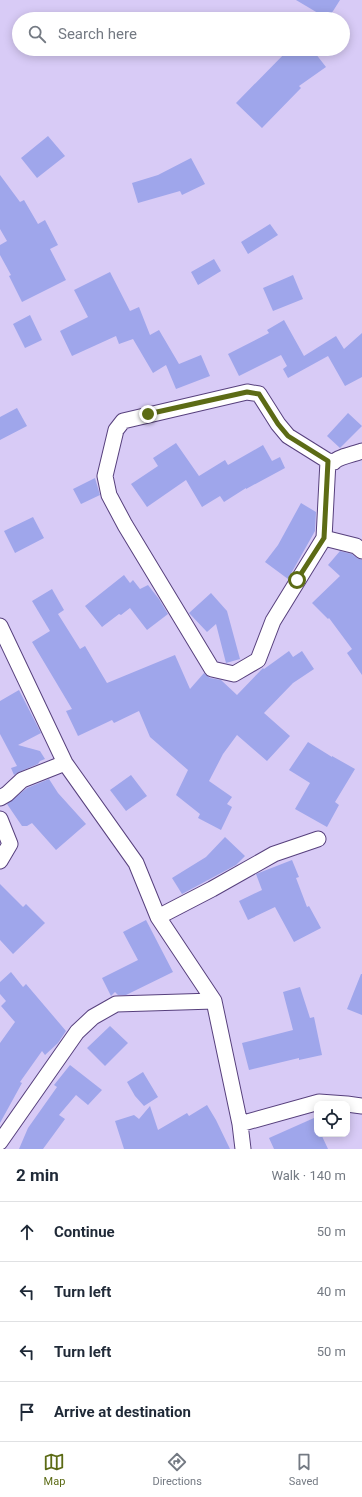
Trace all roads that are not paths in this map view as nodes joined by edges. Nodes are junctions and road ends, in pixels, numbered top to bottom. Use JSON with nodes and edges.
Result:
{"nodes":[{"id":1,"x":362,"y":451,"type":"edge"},
{"id":2,"x":328,"y":461,"type":"junction"},
{"id":3,"x":324,"y":538,"type":"junction"},
{"id":4,"x":362,"y":551,"type":"edge"},
{"id":5,"x":0,"y":626,"type":"edge"},
{"id":6,"x":65,"y":763,"type":"junction"},
{"id":7,"x":0,"y":798,"type":"edge"},
{"id":8,"x":0,"y":819,"type":"edge"},
{"id":9,"x":318,"y":839,"type":"dead end"},
{"id":10,"x":0,"y":861,"type":"edge"},
{"id":11,"x":158,"y":917,"type":"junction"},
{"id":12,"x":214,"y":1001,"type":"junction"},
{"id":13,"x":314,"y":1103,"type":"edge"},
{"id":14,"x":350,"y":1104,"type":"edge"},
{"id":15,"x":362,"y":1106,"type":"edge"},
{"id":16,"x":240,"y":1124,"type":"junction"},
{"id":17,"x":0,"y":1142,"type":"edge"},
{"id":18,"x":243,"y":1149,"type":"edge"}],
"edges":[{"from":1,"to":2,"type":"street"},
{"from":2,"to":3,"type":"street"},
{"from":2,"to":3,"type":"street"},
{"from":3,"to":4,"type":"street"},
{"from":5,"to":6,"type":"street"},
{"from":6,"to":7,"type":"street"},
{"from":6,"to":11,"type":"street"},
{"from":8,"to":10,"type":"street"},
{"from":9,"to":11,"type":"street"},
{"from":11,"to":12,"type":"street"},
{"from":12,"to":16,"type":"street"},
{"from":12,"to":17,"type":"street"},
{"from":13,"to":16,"type":"street"},
{"from":14,"to":15,"type":"street"},
{"from":16,"to":18,"type":"street"}]}
